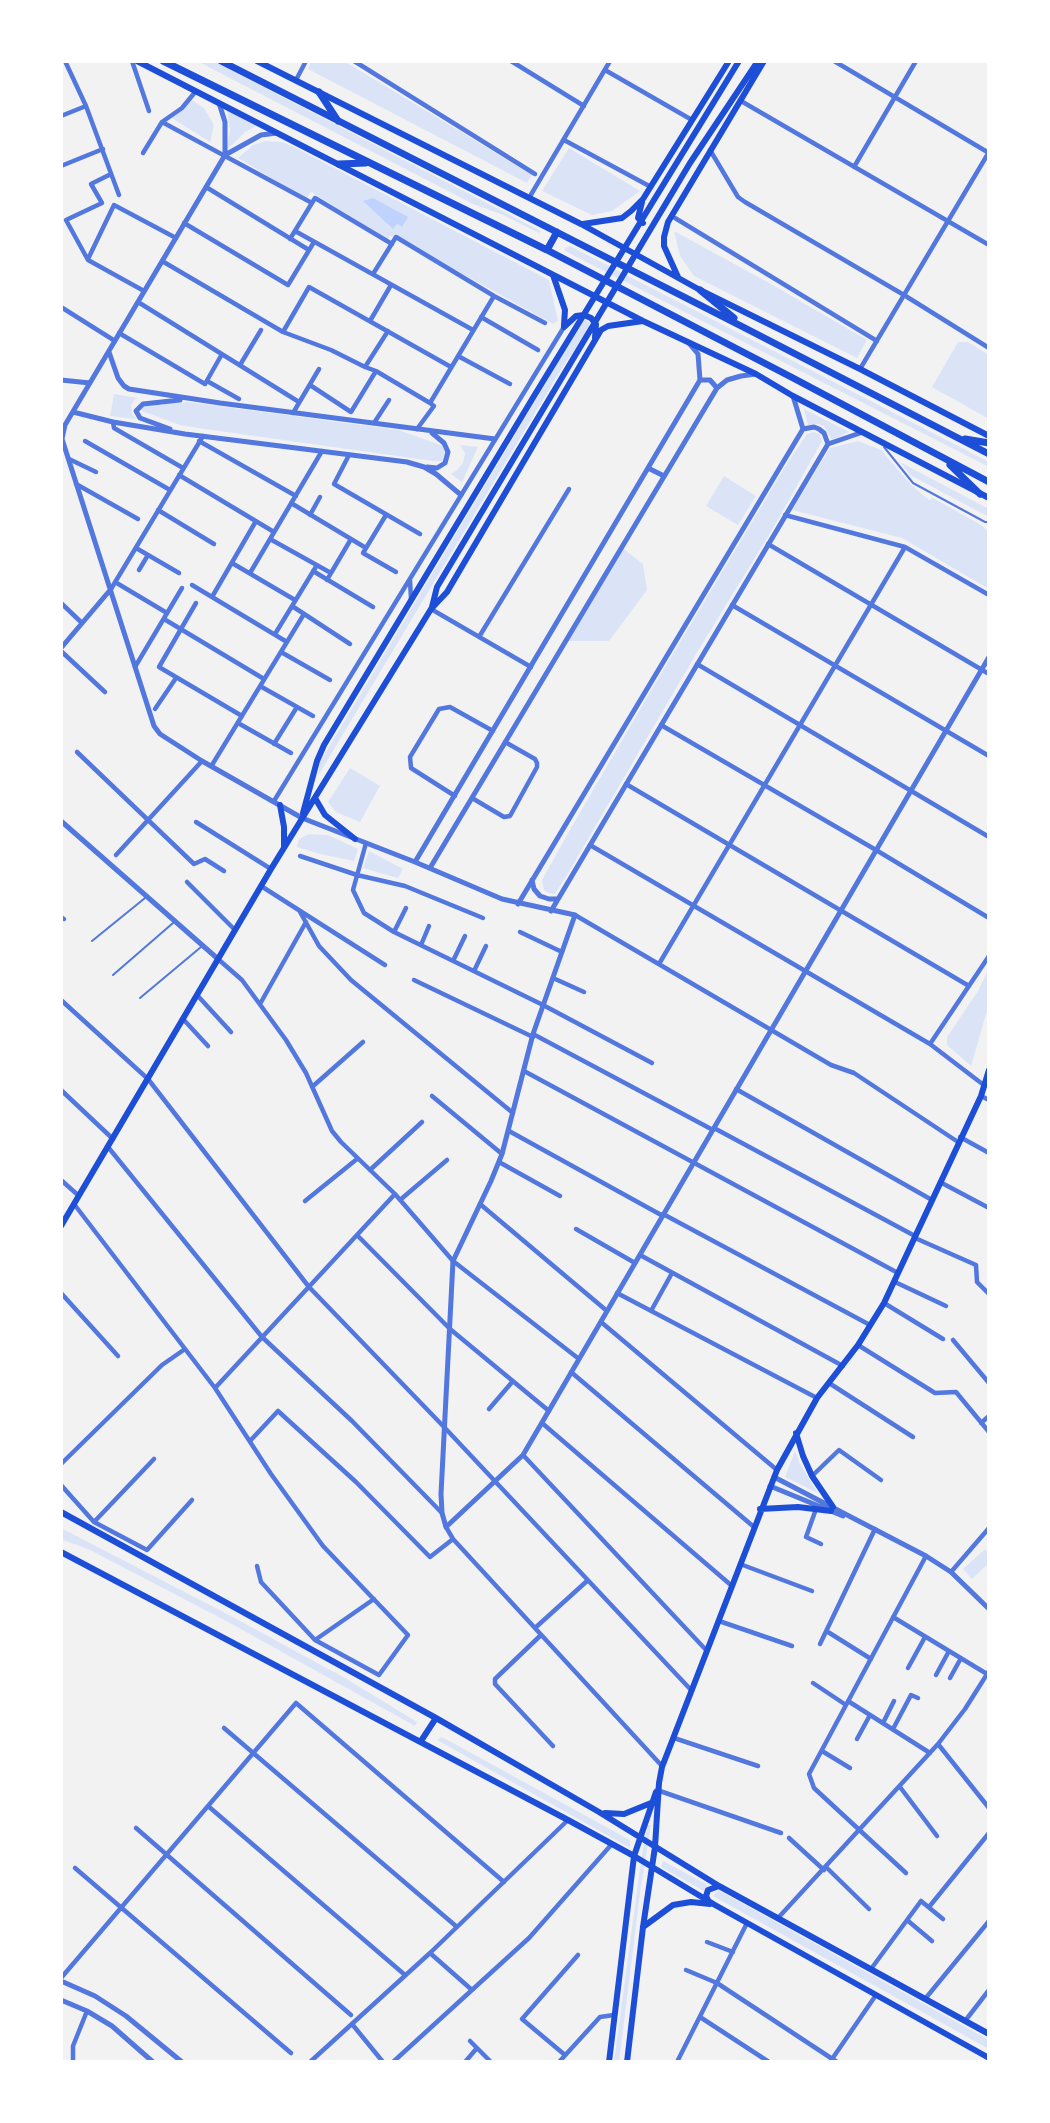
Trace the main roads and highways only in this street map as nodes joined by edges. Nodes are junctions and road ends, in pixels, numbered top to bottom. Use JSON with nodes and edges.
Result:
{"nodes":[{"id":1,"x":134,"y":61,"type":"edge"},
{"id":2,"x":163,"y":61,"type":"edge"},
{"id":3,"x":221,"y":61,"type":"edge"},
{"id":4,"x":257,"y":61,"type":"edge"},
{"id":5,"x":729,"y":61,"type":"edge"},
{"id":6,"x":739,"y":61,"type":"edge"},
{"id":7,"x":758,"y":61,"type":"edge"},
{"id":8,"x":764,"y":61,"type":"edge"},
{"id":9,"x":319,"y":92,"type":"junction"},
{"id":10,"x":338,"y":121,"type":"junction"},
{"id":11,"x":369,"y":163,"type":"junction"},
{"id":12,"x":339,"y":164,"type":"junction"},
{"id":13,"x":643,"y":198,"type":"junction"},
{"id":14,"x":673,"y":215,"type":"junction"},
{"id":15,"x":581,"y":224,"type":"junction"},
{"id":16,"x":557,"y":232,"type":"junction"},
{"id":17,"x":547,"y":250,"type":"junction"},
{"id":18,"x":552,"y":273,"type":"junction"},
{"id":19,"x":678,"y":277,"type":"junction"},
{"id":20,"x":701,"y":290,"type":"junction"},
{"id":21,"x":643,"y":321,"type":"junction"},
{"id":22,"x":746,"y":328,"type":"junction"},
{"id":23,"x":595,"y":340,"type":"junction"},
{"id":24,"x":989,"y":436,"type":"edge"},
{"id":25,"x":956,"y":437,"type":"junction"},
{"id":26,"x":989,"y":443,"type":"edge"},
{"id":27,"x":989,"y":454,"type":"edge"},
{"id":28,"x":942,"y":458,"type":"junction"},
{"id":29,"x":989,"y":482,"type":"edge"},
{"id":30,"x":980,"y":494,"type":"junction"},
{"id":31,"x":989,"y":498,"type":"edge"},
{"id":32,"x":431,"y":609,"type":"junction"},
{"id":33,"x":315,"y":798,"type":"junction"},
{"id":34,"x":277,"y":803,"type":"road end"},
{"id":35,"x":302,"y":818,"type":"junction"},
{"id":36,"x":355,"y":839,"type":"road end"},
{"id":37,"x":284,"y":849,"type":"junction"},
{"id":38,"x":989,"y":1070,"type":"edge"},
{"id":39,"x":61,"y":1226,"type":"edge"},
{"id":40,"x":796,"y":1433,"type":"junction"},
{"id":41,"x":760,"y":1509,"type":"junction"},
{"id":42,"x":61,"y":1511,"type":"edge"},
{"id":43,"x":61,"y":1552,"type":"edge"},
{"id":44,"x":436,"y":1718,"type":"junction"},
{"id":45,"x":421,"y":1741,"type":"junction"},
{"id":46,"x":658,"y":1788,"type":"junction"},
{"id":47,"x":652,"y":1803,"type":"junction"},
{"id":48,"x":600,"y":1812,"type":"junction"},
{"id":49,"x":639,"y":1837,"type":"junction"},
{"id":50,"x":655,"y":1847,"type":"junction"},
{"id":51,"x":634,"y":1856,"type":"junction"},
{"id":52,"x":651,"y":1866,"type":"junction"},
{"id":53,"x":719,"y":1886,"type":"junction"},
{"id":54,"x":715,"y":1905,"type":"junction"},
{"id":55,"x":643,"y":1927,"type":"junction"},
{"id":56,"x":989,"y":2034,"type":"edge"},
{"id":57,"x":989,"y":2058,"type":"edge"},
{"id":58,"x":609,"y":2062,"type":"edge"},
{"id":59,"x":627,"y":2062,"type":"edge"}],
"edges":[{"from":1,"to":12,"type":"main road"},
{"from":2,"to":11,"type":"highway"},
{"from":3,"to":10,"type":"highway"},
{"from":4,"to":9,"type":"main road"},
{"from":5,"to":13,"type":"main road"},
{"from":6,"to":35,"type":"main road"},
{"from":7,"to":32,"type":"main road"},
{"from":8,"to":14,"type":"main road"},
{"from":9,"to":10,"type":"highway"},
{"from":9,"to":15,"type":"main road"},
{"from":10,"to":16,"type":"highway"},
{"from":11,"to":12,"type":"highway"},
{"from":11,"to":17,"type":"highway"},
{"from":12,"to":18,"type":"main road"},
{"from":13,"to":14,"type":"main road"},
{"from":13,"to":15,"type":"main road"},
{"from":14,"to":19,"type":"main road"},
{"from":15,"to":19,"type":"main road"},
{"from":16,"to":17,"type":"highway"},
{"from":16,"to":22,"type":"highway"},
{"from":17,"to":28,"type":"highway"},
{"from":18,"to":21,"type":"main road"},
{"from":18,"to":23,"type":"main road"},
{"from":19,"to":20,"type":"main road"},
{"from":20,"to":22,"type":"highway"},
{"from":20,"to":24,"type":"main road"},
{"from":21,"to":23,"type":"main road"},
{"from":21,"to":30,"type":"main road"},
{"from":22,"to":25,"type":"highway"},
{"from":23,"to":32,"type":"main road"},
{"from":25,"to":26,"type":"highway"},
{"from":25,"to":27,"type":"highway"},
{"from":28,"to":29,"type":"highway"},
{"from":28,"to":30,"type":"highway"},
{"from":30,"to":31,"type":"main road"},
{"from":32,"to":33,"type":"main road"},
{"from":33,"to":35,"type":"main road"},
{"from":33,"to":36,"type":"main road"},
{"from":34,"to":37,"type":"main road"},
{"from":35,"to":37,"type":"main road"},
{"from":37,"to":39,"type":"main road"},
{"from":38,"to":40,"type":"main road"},
{"from":40,"to":41,"type":"main road"},
{"from":40,"to":41,"type":"main road"},
{"from":41,"to":46,"type":"main road"},
{"from":42,"to":44,"type":"main road"},
{"from":43,"to":45,"type":"main road"},
{"from":44,"to":45,"type":"main road"},
{"from":44,"to":48,"type":"main road"},
{"from":45,"to":51,"type":"main road"},
{"from":46,"to":47,"type":"main road"},
{"from":46,"to":50,"type":"main road"},
{"from":47,"to":48,"type":"main road"},
{"from":47,"to":49,"type":"main road"},
{"from":48,"to":49,"type":"main road"},
{"from":49,"to":50,"type":"main road"},
{"from":49,"to":51,"type":"main road"},
{"from":50,"to":52,"type":"main road"},
{"from":50,"to":53,"type":"main road"},
{"from":51,"to":52,"type":"main road"},
{"from":51,"to":58,"type":"main road"},
{"from":52,"to":54,"type":"main road"},
{"from":52,"to":55,"type":"main road"},
{"from":53,"to":54,"type":"main road"},
{"from":53,"to":56,"type":"main road"},
{"from":54,"to":55,"type":"main road"},
{"from":54,"to":57,"type":"main road"},
{"from":55,"to":59,"type":"main road"}]}
